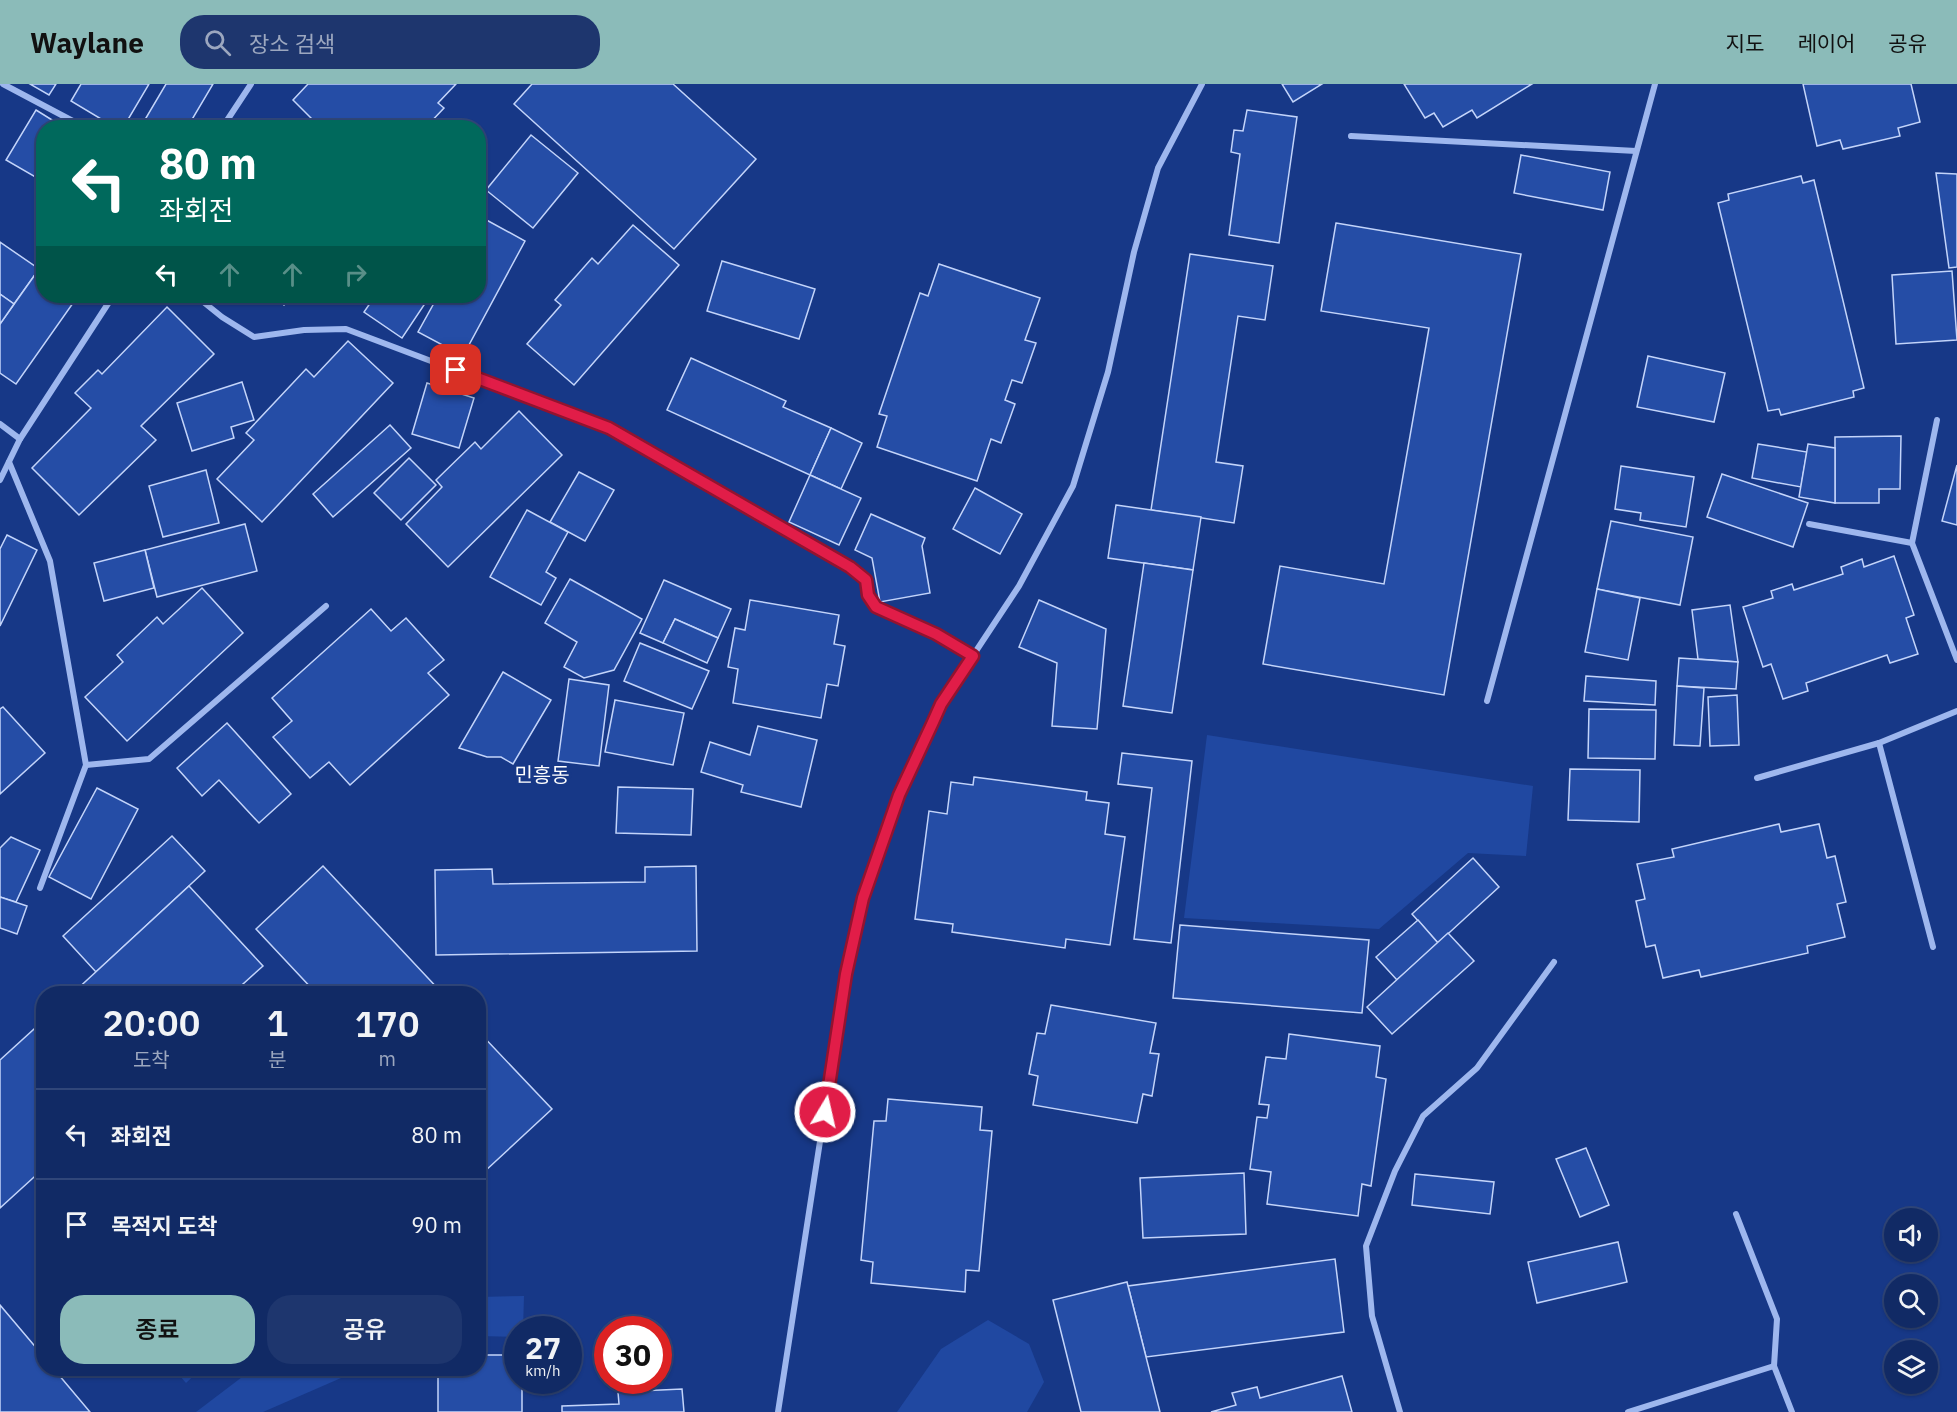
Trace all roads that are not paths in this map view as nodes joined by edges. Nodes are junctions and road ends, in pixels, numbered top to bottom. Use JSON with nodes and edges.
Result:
{"nodes":[{"id":1,"x":3,"y":84,"type":"edge"},
{"id":2,"x":251,"y":84,"type":"edge"},
{"id":3,"x":1202,"y":84,"type":"edge"},
{"id":4,"x":1655,"y":84,"type":"edge"},
{"id":5,"x":71,"y":120,"type":"edge"},
{"id":6,"x":227,"y":120,"type":"edge"},
{"id":7,"x":1351,"y":136,"type":"dead end"},
{"id":8,"x":1636,"y":151,"type":"junction"},
{"id":9,"x":108,"y":303,"type":"edge"},
{"id":10,"x":205,"y":303,"type":"edge"},
{"id":11,"x":1937,"y":420,"type":"dead end"},
{"id":12,"x":0,"y":424,"type":"edge"},
{"id":13,"x":20,"y":439,"type":"junction"},
{"id":14,"x":9,"y":462,"type":"junction"},
{"id":15,"x":0,"y":480,"type":"edge"},
{"id":16,"x":1809,"y":524,"type":"dead end"},
{"id":17,"x":1912,"y":543,"type":"junction"},
{"id":18,"x":326,"y":606,"type":"dead end"},
{"id":19,"x":973,"y":656,"type":"junction"},
{"id":20,"x":1957,"y":660,"type":"edge"},
{"id":21,"x":1487,"y":701,"type":"dead end"},
{"id":22,"x":1957,"y":711,"type":"edge"},
{"id":23,"x":1879,"y":742,"type":"junction"},
{"id":24,"x":86,"y":765,"type":"junction"},
{"id":25,"x":1757,"y":778,"type":"dead end"},
{"id":26,"x":40,"y":888,"type":"dead end"},
{"id":27,"x":1933,"y":947,"type":"dead end"},
{"id":28,"x":1554,"y":962,"type":"dead end"},
{"id":29,"x":1736,"y":1214,"type":"dead end"},
{"id":30,"x":1774,"y":1366,"type":"junction"},
{"id":31,"x":778,"y":1412,"type":"edge"},
{"id":32,"x":1400,"y":1412,"type":"edge"},
{"id":33,"x":1628,"y":1412,"type":"edge"},
{"id":34,"x":1792,"y":1412,"type":"edge"}],
"edges":[{"from":1,"to":5,"type":"street"},
{"from":2,"to":6,"type":"street"},
{"from":3,"to":19,"type":"street"},
{"from":4,"to":8,"type":"street"},
{"from":7,"to":8,"type":"street"},
{"from":8,"to":21,"type":"street"},
{"from":9,"to":13,"type":"street"},
{"from":10,"to":19,"type":"street"},
{"from":11,"to":17,"type":"street"},
{"from":12,"to":13,"type":"street"},
{"from":13,"to":14,"type":"street"},
{"from":14,"to":15,"type":"street"},
{"from":14,"to":24,"type":"street"},
{"from":16,"to":17,"type":"street"},
{"from":17,"to":20,"type":"street"},
{"from":18,"to":24,"type":"street"},
{"from":19,"to":31,"type":"street"},
{"from":22,"to":23,"type":"street"},
{"from":23,"to":25,"type":"street"},
{"from":23,"to":27,"type":"street"},
{"from":24,"to":26,"type":"street"},
{"from":28,"to":32,"type":"street"},
{"from":29,"to":30,"type":"street"},
{"from":30,"to":33,"type":"street"},
{"from":30,"to":34,"type":"street"}]}
